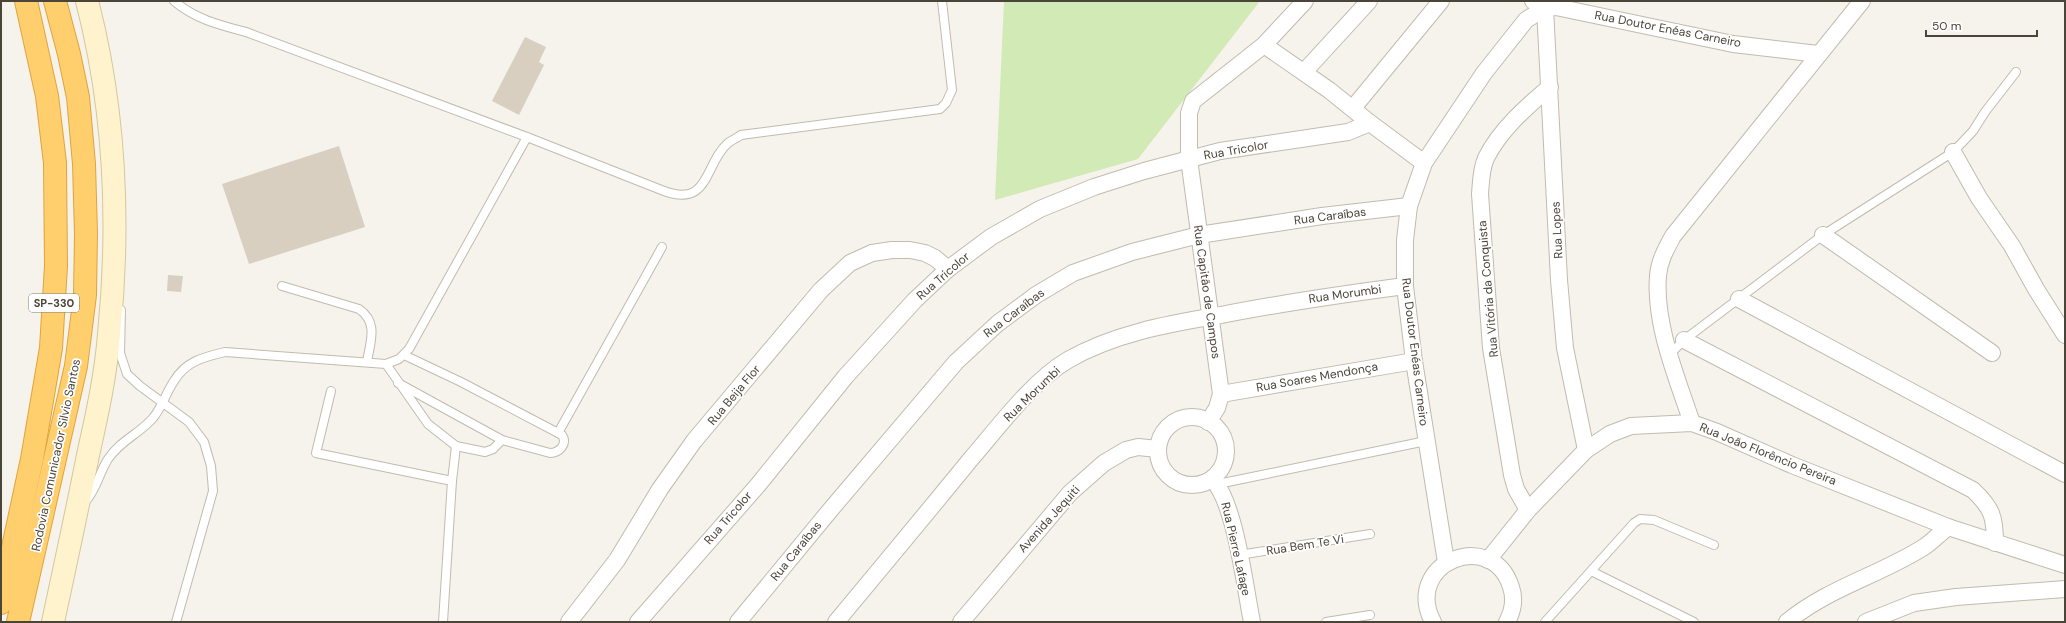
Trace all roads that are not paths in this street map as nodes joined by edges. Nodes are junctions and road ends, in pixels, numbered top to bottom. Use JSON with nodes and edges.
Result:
{"nodes":[{"id":1,"x":26,"y":1,"type":"edge"},
{"id":2,"x":55,"y":1,"type":"edge"},
{"id":3,"x":87,"y":1,"type":"edge"},
{"id":4,"x":174,"y":1,"type":"edge"},
{"id":5,"x":942,"y":1,"type":"edge"},
{"id":6,"x":1305,"y":1,"type":"edge"},
{"id":7,"x":1369,"y":1,"type":"edge"},
{"id":8,"x":1441,"y":1,"type":"edge"},
{"id":9,"x":1862,"y":1,"type":"edge"},
{"id":10,"x":1539,"y":4,"type":"edge"},
{"id":11,"x":1264,"y":45,"type":"junction"},
{"id":12,"x":1818,"y":54,"type":"junction"},
{"id":13,"x":1304,"y":72,"type":"junction"},
{"id":14,"x":2016,"y":72,"type":"dead end"},
{"id":15,"x":1550,"y":87,"type":"junction"},
{"id":16,"x":1354,"y":108,"type":"junction"},
{"id":17,"x":1370,"y":123,"type":"junction"},
{"id":18,"x":527,"y":137,"type":"junction"},
{"id":19,"x":1953,"y":152,"type":"junction"},
{"id":20,"x":1189,"y":159,"type":"junction"},
{"id":21,"x":1424,"y":163,"type":"junction"},
{"id":22,"x":1409,"y":206,"type":"junction"},
{"id":23,"x":1199,"y":235,"type":"junction"},
{"id":24,"x":1823,"y":235,"type":"junction"},
{"id":25,"x":662,"y":247,"type":"dead end"},
{"id":26,"x":115,"y":256,"type":"junction"},
{"id":27,"x":948,"y":269,"type":"junction"},
{"id":28,"x":282,"y":286,"type":"dead end"},
{"id":29,"x":1405,"y":286,"type":"junction"},
{"id":30,"x":122,"y":287,"type":"dead end"},
{"id":31,"x":1739,"y":299,"type":"junction"},
{"id":32,"x":122,"y":302,"type":"dead end"},
{"id":33,"x":1209,"y":317,"type":"junction"},
{"id":34,"x":2065,"y":335,"type":"edge"},
{"id":35,"x":1684,"y":340,"type":"junction"},
{"id":36,"x":1992,"y":353,"type":"dead end"},
{"id":37,"x":404,"y":355,"type":"junction"},
{"id":38,"x":1669,"y":355,"type":"junction"},
{"id":39,"x":1414,"y":361,"type":"junction"},
{"id":40,"x":367,"y":362,"type":"junction"},
{"id":41,"x":386,"y":364,"type":"junction"},
{"id":42,"x":398,"y":383,"type":"junction"},
{"id":43,"x":331,"y":391,"type":"dead end"},
{"id":44,"x":1221,"y":394,"type":"junction"},
{"id":45,"x":163,"y":403,"type":"junction"},
{"id":46,"x":1208,"y":422,"type":"junction"},
{"id":47,"x":1692,"y":423,"type":"junction"},
{"id":48,"x":558,"y":433,"type":"junction"},
{"id":49,"x":502,"y":440,"type":"junction"},
{"id":50,"x":1426,"y":441,"type":"junction"},
{"id":51,"x":456,"y":446,"type":"junction"},
{"id":52,"x":1158,"y":448,"type":"junction"},
{"id":53,"x":1586,"y":450,"type":"junction"},
{"id":54,"x":2065,"y":474,"type":"edge"},
{"id":55,"x":452,"y":482,"type":"junction"},
{"id":56,"x":1215,"y":482,"type":"junction"},
{"id":57,"x":77,"y":510,"type":"junction"},
{"id":58,"x":1528,"y":510,"type":"junction"},
{"id":59,"x":1948,"y":527,"type":"junction"},
{"id":60,"x":1370,"y":534,"type":"dead end"},
{"id":61,"x":1995,"y":543,"type":"junction"},
{"id":62,"x":1714,"y":545,"type":"dead end"},
{"id":63,"x":1239,"y":556,"type":"junction"},
{"id":64,"x":1488,"y":560,"type":"junction"},
{"id":65,"x":1446,"y":562,"type":"junction"},
{"id":66,"x":2065,"y":565,"type":"edge"},
{"id":67,"x":1591,"y":571,"type":"junction"},
{"id":68,"x":2065,"y":589,"type":"edge"},
{"id":69,"x":1,"y":602,"type":"edge"},
{"id":70,"x":1370,"y":615,"type":"dead end"},
{"id":71,"x":1801,"y":616,"type":"edge"},
{"id":72,"x":18,"y":622,"type":"edge"},
{"id":73,"x":53,"y":622,"type":"edge"},
{"id":74,"x":176,"y":622,"type":"edge"},
{"id":75,"x":443,"y":622,"type":"edge"},
{"id":76,"x":569,"y":622,"type":"edge"},
{"id":77,"x":638,"y":622,"type":"edge"},
{"id":78,"x":738,"y":622,"type":"edge"},
{"id":79,"x":836,"y":622,"type":"edge"},
{"id":80,"x":961,"y":622,"type":"edge"},
{"id":81,"x":1252,"y":622,"type":"edge"},
{"id":82,"x":1326,"y":622,"type":"edge"},
{"id":83,"x":1432,"y":622,"type":"edge"},
{"id":84,"x":1509,"y":622,"type":"edge"},
{"id":85,"x":1545,"y":622,"type":"edge"},
{"id":86,"x":1694,"y":622,"type":"edge"},
{"id":87,"x":1787,"y":622,"type":"edge"},
{"id":88,"x":1866,"y":622,"type":"edge"}],
"edges":[{"from":1,"to":69,"type":"highway","name":"Rodovia Comunicador Silvio Santos","number":"SP-330"},
{"from":2,"to":72,"type":"highway","name":"Rodovia Comunicador Silvio Santos","number":"SP-330"},
{"from":3,"to":26,"type":"main road"},
{"from":4,"to":18,"type":"lane"},
{"from":5,"to":18,"type":"lane"},
{"from":6,"to":11,"type":"street","name":"Rua Capitão de Campos"},
{"from":7,"to":13,"type":"street"},
{"from":8,"to":16,"type":"street"},
{"from":9,"to":12,"type":"street"},
{"from":10,"to":12,"type":"street","name":"Rua Doutor Enéas Carneiro"},
{"from":10,"to":15,"type":"street","name":"Rua Lopes"},
{"from":10,"to":21,"type":"street","name":"Rua Doutor Enéas Carneiro"},
{"from":11,"to":13,"type":"street"},
{"from":11,"to":20,"type":"street","name":"Rua Capitão de Campos"},
{"from":12,"to":38,"type":"street"},
{"from":13,"to":16,"type":"street"},
{"from":14,"to":19,"type":"lane"},
{"from":15,"to":53,"type":"street","name":"Rua Lopes"},
{"from":15,"to":58,"type":"street","name":"Rua Vitória da Conquista"},
{"from":16,"to":17,"type":"street"},
{"from":17,"to":20,"type":"street","name":"Rua Tricolor"},
{"from":17,"to":21,"type":"street"},
{"from":18,"to":37,"type":"lane"},
{"from":19,"to":24,"type":"lane"},
{"from":19,"to":34,"type":"street"},
{"from":20,"to":23,"type":"street","name":"Rua Capitão de Campos"},
{"from":20,"to":27,"type":"street","name":"Rua Tricolor"},
{"from":21,"to":22,"type":"street","name":"Rua Doutor Enéas Carneiro"},
{"from":22,"to":23,"type":"street","name":"Rua Caraíbas"},
{"from":22,"to":29,"type":"street","name":"Rua Doutor Enéas Carneiro"},
{"from":23,"to":33,"type":"street","name":"Rua Capitão de Campos"},
{"from":23,"to":78,"type":"street","name":"Rua Caraíbas"},
{"from":24,"to":31,"type":"lane"},
{"from":24,"to":36,"type":"street"},
{"from":25,"to":48,"type":"lane"},
{"from":26,"to":30,"type":"lane"},
{"from":26,"to":57,"type":"main road"},
{"from":27,"to":76,"type":"street","name":"Rua Beija Flor"},
{"from":27,"to":77,"type":"street","name":"Rua Tricolor"},
{"from":28,"to":40,"type":"lane"},
{"from":29,"to":33,"type":"street","name":"Rua Morumbi"},
{"from":29,"to":39,"type":"street","name":"Rua Doutor Enéas Carneiro"},
{"from":31,"to":35,"type":"lane"},
{"from":31,"to":54,"type":"street"},
{"from":32,"to":45,"type":"lane"},
{"from":33,"to":44,"type":"street","name":"Rua Capitão de Campos"},
{"from":33,"to":79,"type":"street","name":"Rua Morumbi"},
{"from":35,"to":38,"type":"lane"},
{"from":35,"to":61,"type":"street"},
{"from":37,"to":41,"type":"lane"},
{"from":37,"to":48,"type":"lane"},
{"from":38,"to":47,"type":"street"},
{"from":39,"to":44,"type":"street","name":"Rua Soares Mendonça"},
{"from":39,"to":50,"type":"street","name":"Rua Doutor Enéas Carneiro"},
{"from":40,"to":41,"type":"lane"},
{"from":40,"to":45,"type":"lane"},
{"from":41,"to":42,"type":"lane"},
{"from":42,"to":49,"type":"lane"},
{"from":42,"to":51,"type":"lane"},
{"from":43,"to":55,"type":"lane"},
{"from":44,"to":46,"type":"street"},
{"from":45,"to":57,"type":"lane"},
{"from":45,"to":74,"type":"lane"},
{"from":46,"to":52,"type":"street"},
{"from":46,"to":56,"type":"street"},
{"from":47,"to":53,"type":"street","name":"Rua João Florêncio Pereira"},
{"from":47,"to":59,"type":"street","name":"Rua João Florêncio Pereira"},
{"from":48,"to":49,"type":"lane"},
{"from":49,"to":51,"type":"lane"},
{"from":50,"to":56,"type":"lane"},
{"from":50,"to":65,"type":"street","name":"Rua Doutor Enéas Carneiro"},
{"from":51,"to":55,"type":"lane"},
{"from":52,"to":56,"type":"street"},
{"from":52,"to":80,"type":"street","name":"Avenida Jequiti"},
{"from":53,"to":58,"type":"street","name":"Rua João Florêncio Pereira"},
{"from":55,"to":75,"type":"lane"},
{"from":56,"to":63,"type":"street","name":"Rua Pierre Lafage"},
{"from":57,"to":73,"type":"main road"},
{"from":58,"to":64,"type":"street","name":"Rua João Florêncio Pereira"},
{"from":59,"to":61,"type":"street","name":"Rua João Florêncio Pereira"},
{"from":59,"to":71,"type":"street"},
{"from":60,"to":63,"type":"lane","name":"Rua Bem Te Vi"},
{"from":61,"to":66,"type":"street","name":"Rua João Florêncio Pereira"},
{"from":62,"to":67,"type":"lane"},
{"from":63,"to":81,"type":"street","name":"Rua Pierre Lafage"},
{"from":64,"to":65,"type":"street"},
{"from":64,"to":84,"type":"street"},
{"from":65,"to":83,"type":"street"},
{"from":67,"to":85,"type":"lane"},
{"from":67,"to":86,"type":"lane"},
{"from":68,"to":88,"type":"street"},
{"from":70,"to":82,"type":"lane"},
{"from":71,"to":87,"type":"street"}]}
